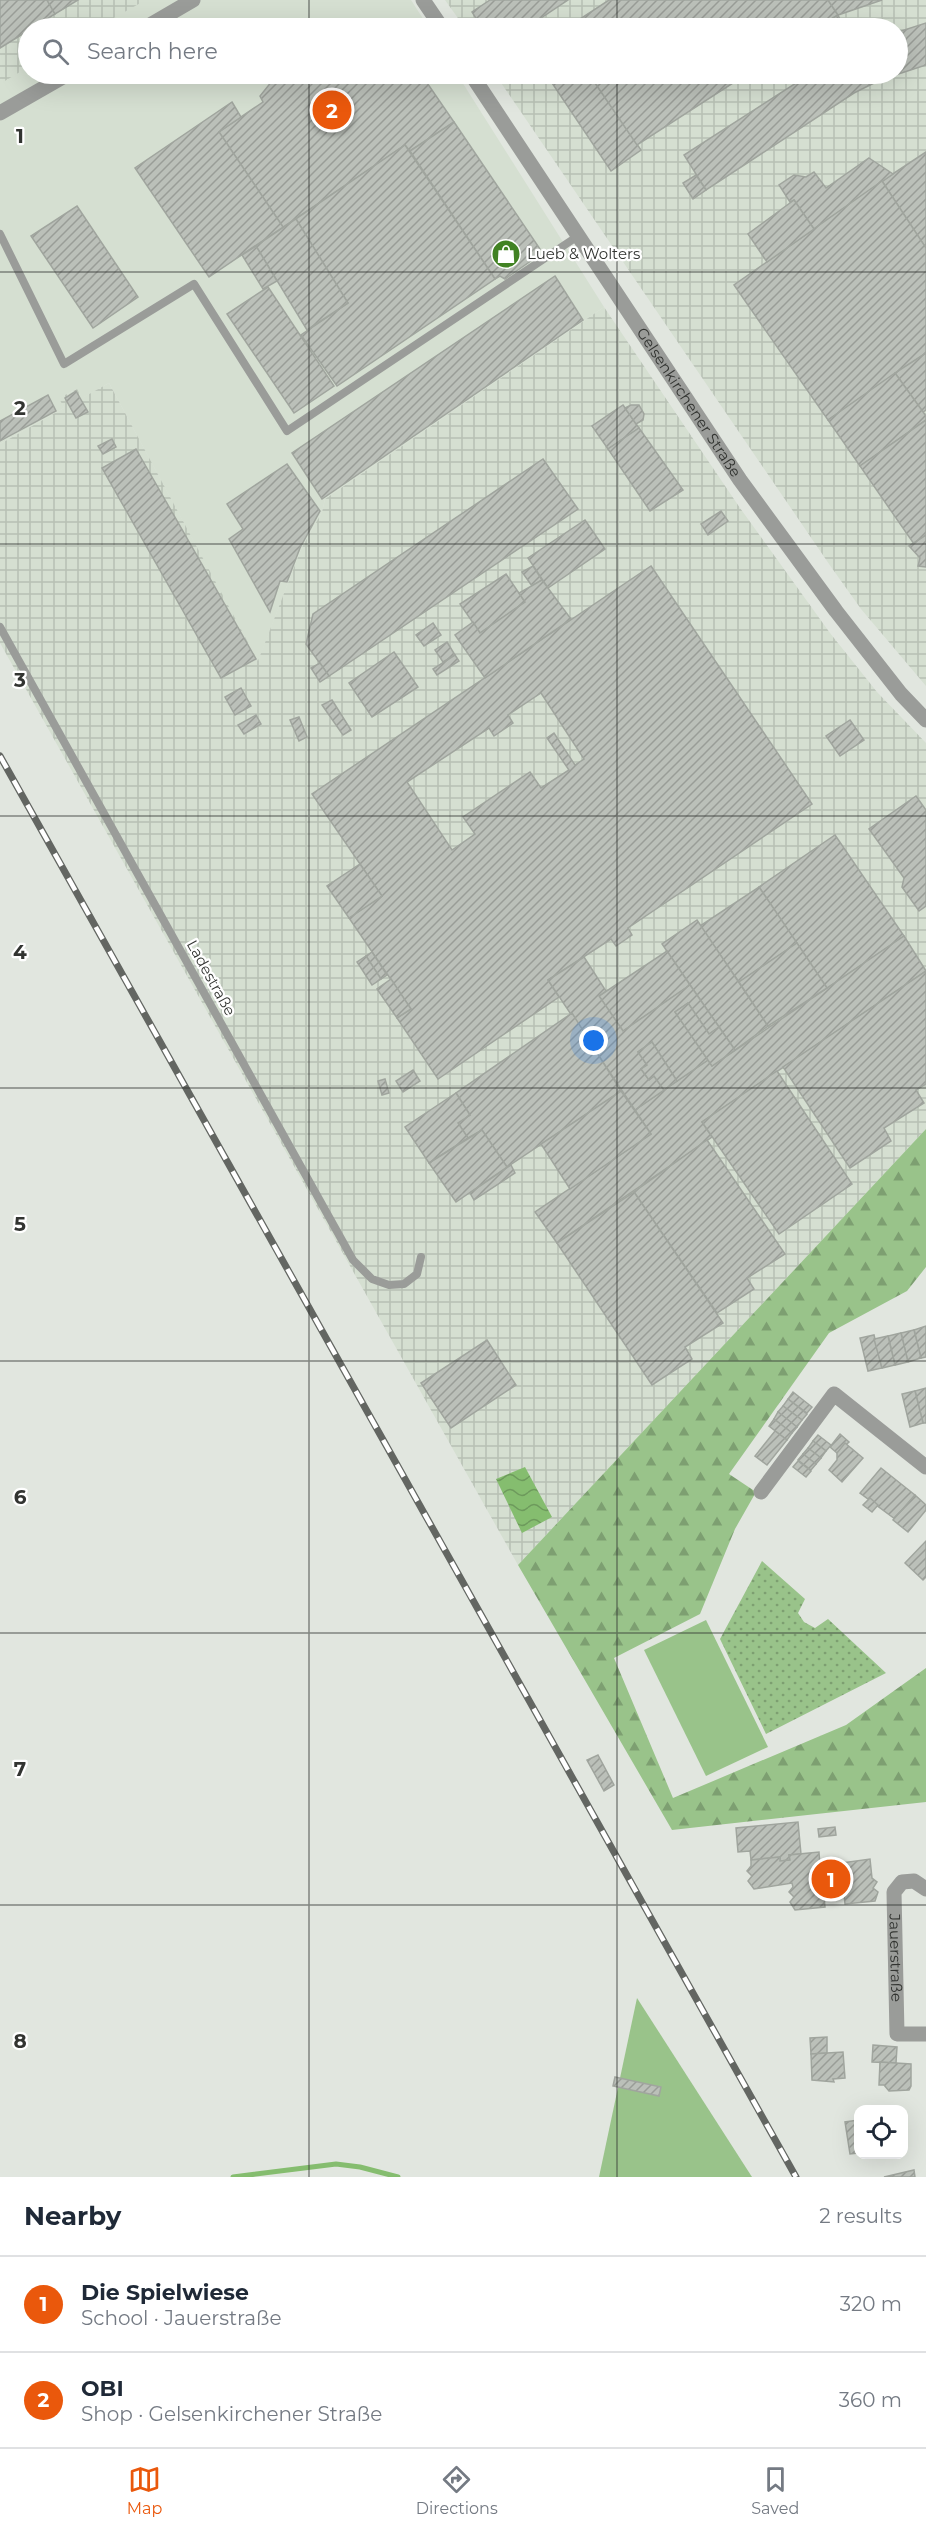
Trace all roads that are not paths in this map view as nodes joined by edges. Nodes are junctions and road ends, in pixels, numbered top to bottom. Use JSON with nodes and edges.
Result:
{"nodes":[{"id":1,"x":194,"y":0,"type":"edge"},
{"id":2,"x":423,"y":0,"type":"edge"},
{"id":3,"x":163,"y":18,"type":"edge"},
{"id":4,"x":435,"y":18,"type":"edge"},
{"id":5,"x":51,"y":84,"type":"edge"},
{"id":6,"x":478,"y":84,"type":"edge"},
{"id":7,"x":0,"y":114,"type":"edge"},
{"id":8,"x":0,"y":234,"type":"edge"},
{"id":9,"x":578,"y":236,"type":"junction"},
{"id":10,"x":0,"y":627,"type":"edge"},
{"id":11,"x":926,"y":720,"type":"edge"},
{"id":12,"x":421,"y":1257,"type":"dead end"},
{"id":13,"x":926,"y":1467,"type":"edge"},
{"id":14,"x":761,"y":1492,"type":"dead end"},
{"id":15,"x":926,"y":1889,"type":"edge"},
{"id":16,"x":926,"y":2034,"type":"edge"}],
"edges":[{"from":1,"to":3,"type":"street"},
{"from":2,"to":4,"type":"street"},
{"from":5,"to":7,"type":"street"},
{"from":6,"to":9,"type":"street","name":"Gelsenkirchener Straße"},
{"from":8,"to":9,"type":"lane"},
{"from":9,"to":11,"type":"street","name":"Gelsenkirchener Straße"},
{"from":10,"to":12,"type":"lane","name":"Ladestraße"},
{"from":13,"to":14,"type":"street"},
{"from":15,"to":16,"type":"street","name":"Jauerstraße"}]}
